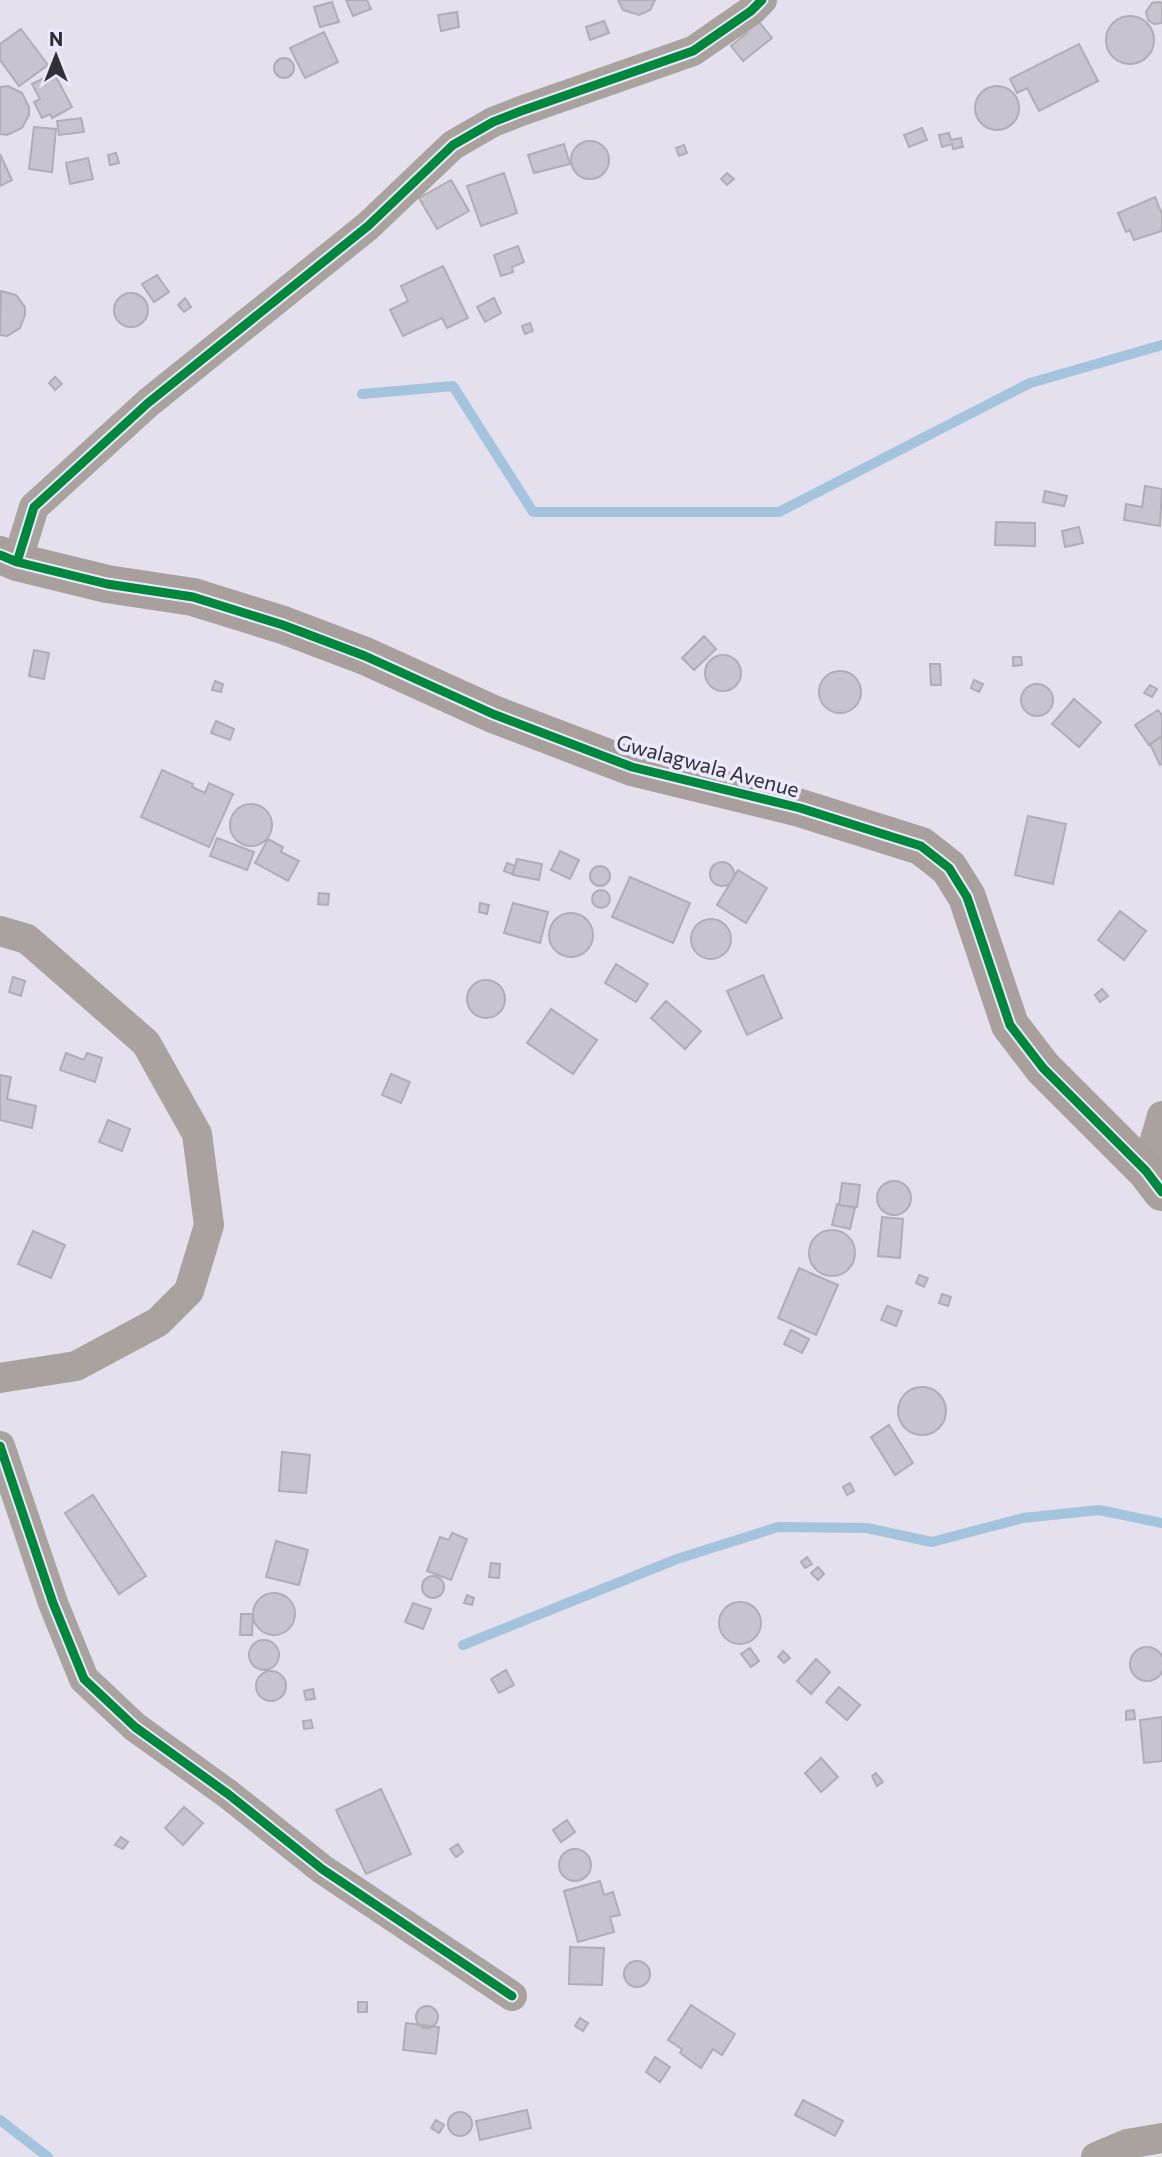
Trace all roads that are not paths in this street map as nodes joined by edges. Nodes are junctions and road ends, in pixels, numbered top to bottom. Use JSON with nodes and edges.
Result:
{"nodes":[{"id":1,"x":762,"y":0,"type":"edge"},
{"id":2,"x":8,"y":558,"type":"edge"},
{"id":3,"x":0,"y":931,"type":"edge"},
{"id":4,"x":1162,"y":1116,"type":"edge"},
{"id":5,"x":1154,"y":1182,"type":"edge"},
{"id":6,"x":0,"y":1378,"type":"edge"},
{"id":7,"x":0,"y":1446,"type":"edge"},
{"id":8,"x":512,"y":1996,"type":"dead end"},
{"id":9,"x":1162,"y":2138,"type":"edge"},
{"id":10,"x":1096,"y":2157,"type":"edge"}],
"edges":[{"from":1,"to":2,"type":"street"},
{"from":2,"to":5,"type":"street","name":"Gwalagwala Avenue"},
{"from":3,"to":6,"type":"street"},
{"from":4,"to":5,"type":"street"},
{"from":7,"to":8,"type":"street"},
{"from":9,"to":10,"type":"street"}]}
